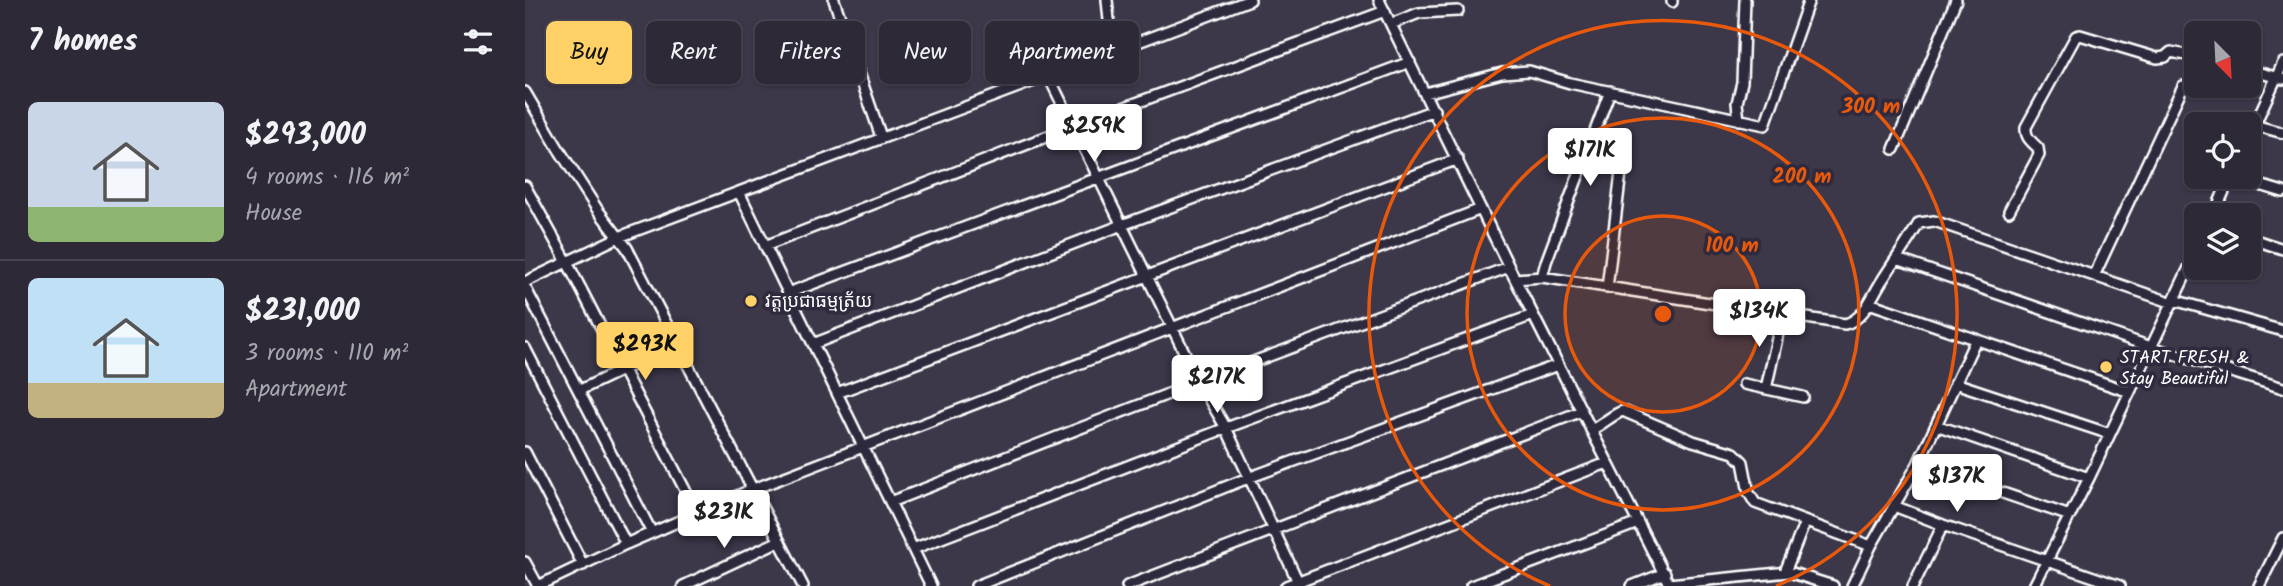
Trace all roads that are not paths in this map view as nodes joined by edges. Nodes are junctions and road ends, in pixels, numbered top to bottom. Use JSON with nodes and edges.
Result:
{"nodes":[{"id":1,"x":834,"y":0,"type":"edge"},
{"id":2,"x":1107,"y":0,"type":"edge"},
{"id":3,"x":1250,"y":0,"type":"edge"},
{"id":4,"x":1379,"y":0,"type":"edge"},
{"id":5,"x":1745,"y":0,"type":"edge"},
{"id":6,"x":1809,"y":0,"type":"edge"},
{"id":7,"x":1956,"y":0,"type":"edge"},
{"id":8,"x":1458,"y":10,"type":"dead end"},
{"id":9,"x":1385,"y":11,"type":"junction"},
{"id":10,"x":1109,"y":21,"type":"edge"},
{"id":11,"x":1391,"y":24,"type":"junction"},
{"id":12,"x":1139,"y":40,"type":"edge"},
{"id":13,"x":2184,"y":55,"type":"edge"},
{"id":14,"x":1410,"y":62,"type":"junction"},
{"id":15,"x":2283,"y":63,"type":"edge"},
{"id":16,"x":2261,"y":73,"type":"edge"},
{"id":17,"x":2279,"y":78,"type":"edge"},
{"id":18,"x":1024,"y":84,"type":"edge"},
{"id":19,"x":1052,"y":84,"type":"edge"},
{"id":20,"x":2183,"y":86,"type":"dead end"},
{"id":21,"x":1610,"y":91,"type":"junction"},
{"id":22,"x":525,"y":92,"type":"edge"},
{"id":23,"x":1425,"y":93,"type":"junction"},
{"id":24,"x":1434,"y":110,"type":"junction"},
{"id":25,"x":2261,"y":113,"type":"edge"},
{"id":26,"x":1739,"y":120,"type":"junction"},
{"id":27,"x":1074,"y":127,"type":"junction"},
{"id":28,"x":2261,"y":127,"type":"edge"},
{"id":29,"x":2283,"y":133,"type":"edge"},
{"id":30,"x":881,"y":138,"type":"junction"},
{"id":31,"x":1894,"y":149,"type":"dead end"},
{"id":32,"x":1623,"y":156,"type":"dead end"},
{"id":33,"x":1458,"y":159,"type":"junction"},
{"id":34,"x":1099,"y":178,"type":"junction"},
{"id":35,"x":525,"y":186,"type":"edge"},
{"id":36,"x":2261,"y":186,"type":"edge"},
{"id":37,"x":739,"y":192,"type":"junction"},
{"id":38,"x":2283,"y":192,"type":"edge"},
{"id":39,"x":1481,"y":209,"type":"junction"},
{"id":40,"x":2009,"y":211,"type":"dead end"},
{"id":41,"x":1122,"y":225,"type":"junction"},
{"id":42,"x":619,"y":237,"type":"junction"},
{"id":43,"x":2261,"y":242,"type":"edge"},
{"id":44,"x":765,"y":246,"type":"junction"},
{"id":45,"x":2283,"y":249,"type":"edge"},
{"id":46,"x":1897,"y":259,"type":"junction"},
{"id":47,"x":567,"y":262,"type":"junction"},
{"id":48,"x":1509,"y":267,"type":"junction"},
{"id":49,"x":1147,"y":275,"type":"junction"},
{"id":50,"x":2094,"y":276,"type":"junction"},
{"id":51,"x":1542,"y":277,"type":"junction"},
{"id":52,"x":2184,"y":278,"type":"edge"},
{"id":53,"x":1515,"y":279,"type":"junction"},
{"id":54,"x":525,"y":285,"type":"edge"},
{"id":55,"x":1607,"y":288,"type":"junction"},
{"id":56,"x":788,"y":293,"type":"junction"},
{"id":57,"x":2173,"y":301,"type":"junction"},
{"id":58,"x":1869,"y":303,"type":"junction"},
{"id":59,"x":1533,"y":315,"type":"junction"},
{"id":60,"x":1782,"y":315,"type":"junction"},
{"id":61,"x":1174,"y":329,"type":"junction"},
{"id":62,"x":2283,"y":331,"type":"edge"},
{"id":63,"x":1976,"y":339,"type":"junction"},
{"id":64,"x":676,"y":344,"type":"junction"},
{"id":65,"x":813,"y":344,"type":"junction"},
{"id":66,"x":2151,"y":347,"type":"junction"},
{"id":67,"x":525,"y":348,"type":"edge"},
{"id":68,"x":1558,"y":365,"type":"junction"},
{"id":69,"x":622,"y":370,"type":"junction"},
{"id":70,"x":1199,"y":382,"type":"junction"},
{"id":71,"x":1955,"y":383,"type":"junction"},
{"id":72,"x":1744,"y":384,"type":"dead end"},
{"id":73,"x":2283,"y":388,"type":"edge"},
{"id":74,"x":1766,"y":389,"type":"junction"},
{"id":75,"x":580,"y":390,"type":"junction"},
{"id":76,"x":2130,"y":392,"type":"junction"},
{"id":77,"x":837,"y":393,"type":"junction"},
{"id":78,"x":1803,"y":397,"type":"dead end"},
{"id":79,"x":1582,"y":411,"type":"junction"},
{"id":80,"x":1936,"y":425,"type":"junction"},
{"id":81,"x":1226,"y":428,"type":"junction"},
{"id":82,"x":1591,"y":430,"type":"junction"},
{"id":83,"x":2110,"y":434,"type":"junction"},
{"id":84,"x":863,"y":447,"type":"junction"},
{"id":85,"x":525,"y":452,"type":"edge"},
{"id":86,"x":1607,"y":463,"type":"junction"},
{"id":87,"x":1917,"y":464,"type":"junction"},
{"id":88,"x":1248,"y":478,"type":"junction"},
{"id":89,"x":2089,"y":478,"type":"junction"},
{"id":90,"x":751,"y":490,"type":"junction"},
{"id":91,"x":890,"y":502,"type":"junction"},
{"id":92,"x":1894,"y":506,"type":"junction"},
{"id":93,"x":698,"y":515,"type":"junction"},
{"id":94,"x":2070,"y":516,"type":"junction"},
{"id":95,"x":1805,"y":522,"type":"junction"},
{"id":96,"x":1638,"y":523,"type":"junction"},
{"id":97,"x":1943,"y":525,"type":"junction"},
{"id":98,"x":1273,"y":529,"type":"junction"},
{"id":99,"x":652,"y":533,"type":"junction"},
{"id":100,"x":779,"y":541,"type":"junction"},
{"id":101,"x":2282,"y":541,"type":"edge"},
{"id":102,"x":626,"y":544,"type":"junction"},
{"id":103,"x":1871,"y":546,"type":"junction"},
{"id":104,"x":913,"y":549,"type":"junction"},
{"id":105,"x":2047,"y":559,"type":"junction"},
{"id":106,"x":525,"y":562,"type":"edge"},
{"id":107,"x":583,"y":565,"type":"junction"},
{"id":108,"x":1784,"y":572,"type":"junction"},
{"id":109,"x":1665,"y":573,"type":"junction"},
{"id":110,"x":1299,"y":584,"type":"edge"},
{"id":111,"x":1670,"y":585,"type":"edge"},
{"id":112,"x":538,"y":586,"type":"edge"},
{"id":113,"x":683,"y":586,"type":"edge"},
{"id":114,"x":803,"y":586,"type":"edge"},
{"id":115,"x":931,"y":586,"type":"edge"},
{"id":116,"x":976,"y":586,"type":"edge"},
{"id":117,"x":1127,"y":586,"type":"edge"},
{"id":118,"x":1286,"y":586,"type":"edge"},
{"id":119,"x":1471,"y":586,"type":"edge"},
{"id":120,"x":1632,"y":586,"type":"edge"},
{"id":121,"x":1833,"y":586,"type":"edge"},
{"id":122,"x":1852,"y":586,"type":"edge"},
{"id":123,"x":1913,"y":586,"type":"edge"},
{"id":124,"x":2034,"y":586,"type":"edge"},
{"id":125,"x":2120,"y":586,"type":"edge"},
{"id":126,"x":2259,"y":586,"type":"edge"}],
"edges":[{"from":1,"to":30,"type":"street"},
{"from":2,"to":10,"type":"street"},
{"from":3,"to":12,"type":"street"},
{"from":4,"to":9,"type":"street"},
{"from":5,"to":26,"type":"street"},
{"from":6,"to":26,"type":"street"},
{"from":7,"to":31,"type":"street"},
{"from":8,"to":11,"type":"street"},
{"from":9,"to":11,"type":"street"},
{"from":9,"to":27,"type":"street"},
{"from":11,"to":14,"type":"street"},
{"from":13,"to":40,"type":"street"},
{"from":14,"to":23,"type":"street"},
{"from":14,"to":34,"type":"street"},
{"from":15,"to":17,"type":"street"},
{"from":16,"to":17,"type":"street"},
{"from":17,"to":25,"type":"street"},
{"from":18,"to":30,"type":"street"},
{"from":19,"to":27,"type":"street"},
{"from":20,"to":50,"type":"street"},
{"from":21,"to":23,"type":"street"},
{"from":21,"to":26,"type":"street"},
{"from":21,"to":51,"type":"street"},
{"from":22,"to":42,"type":"street"},
{"from":23,"to":24,"type":"street"},
{"from":24,"to":33,"type":"street"},
{"from":24,"to":41,"type":"street"},
{"from":27,"to":34,"type":"street"},
{"from":27,"to":44,"type":"street"},
{"from":28,"to":29,"type":"street"},
{"from":30,"to":37,"type":"street"},
{"from":32,"to":55,"type":"street"},
{"from":33,"to":39,"type":"street"},
{"from":33,"to":49,"type":"street"},
{"from":34,"to":41,"type":"street"},
{"from":34,"to":56,"type":"street"},
{"from":35,"to":47,"type":"street"},
{"from":36,"to":38,"type":"street"},
{"from":37,"to":42,"type":"street"},
{"from":37,"to":44,"type":"street"},
{"from":39,"to":48,"type":"street"},
{"from":39,"to":61,"type":"street"},
{"from":41,"to":49,"type":"street"},
{"from":41,"to":65,"type":"street"},
{"from":42,"to":47,"type":"street"},
{"from":42,"to":64,"type":"street"},
{"from":43,"to":45,"type":"street"},
{"from":44,"to":56,"type":"street"},
{"from":46,"to":50,"type":"street"},
{"from":46,"to":58,"type":"street"},
{"from":46,"to":66,"type":"street"},
{"from":47,"to":54,"type":"street"},
{"from":47,"to":69,"type":"street"},
{"from":48,"to":53,"type":"street"},
{"from":48,"to":70,"type":"street"},
{"from":49,"to":61,"type":"street"},
{"from":49,"to":77,"type":"street"},
{"from":50,"to":57,"type":"street"},
{"from":51,"to":53,"type":"street"},
{"from":51,"to":55,"type":"street"},
{"from":52,"to":57,"type":"street"},
{"from":53,"to":59,"type":"street"},
{"from":54,"to":75,"type":"street"},
{"from":55,"to":60,"type":"street"},
{"from":56,"to":65,"type":"street"},
{"from":57,"to":62,"type":"street"},
{"from":57,"to":66,"type":"street"},
{"from":58,"to":60,"type":"street"},
{"from":58,"to":63,"type":"street"},
{"from":59,"to":68,"type":"street"},
{"from":59,"to":81,"type":"street"},
{"from":60,"to":74,"type":"street"},
{"from":61,"to":70,"type":"street"},
{"from":61,"to":84,"type":"street"},
{"from":63,"to":71,"type":"street"},
{"from":63,"to":76,"type":"street"},
{"from":64,"to":69,"type":"street"},
{"from":64,"to":90,"type":"street"},
{"from":65,"to":77,"type":"street"},
{"from":66,"to":73,"type":"street"},
{"from":66,"to":76,"type":"street"},
{"from":67,"to":102,"type":"street"},
{"from":68,"to":79,"type":"street"},
{"from":68,"to":88,"type":"street"},
{"from":69,"to":75,"type":"street"},
{"from":69,"to":93,"type":"street"},
{"from":70,"to":81,"type":"street"},
{"from":70,"to":91,"type":"street"},
{"from":71,"to":80,"type":"street"},
{"from":71,"to":83,"type":"street"},
{"from":72,"to":74,"type":"street"},
{"from":74,"to":78,"type":"street"},
{"from":75,"to":99,"type":"street"},
{"from":76,"to":83,"type":"street"},
{"from":77,"to":84,"type":"street"},
{"from":79,"to":82,"type":"street"},
{"from":79,"to":98,"type":"street"},
{"from":80,"to":87,"type":"street"},
{"from":80,"to":89,"type":"street"},
{"from":81,"to":88,"type":"street"},
{"from":81,"to":104,"type":"street"},
{"from":82,"to":86,"type":"street"},
{"from":82,"to":95,"type":"street"},
{"from":83,"to":89,"type":"street"},
{"from":84,"to":90,"type":"street"},
{"from":84,"to":91,"type":"street"},
{"from":85,"to":107,"type":"street"},
{"from":86,"to":96,"type":"street"},
{"from":86,"to":110,"type":"street"},
{"from":87,"to":92,"type":"street"},
{"from":87,"to":94,"type":"street"},
{"from":88,"to":98,"type":"street"},
{"from":88,"to":116,"type":"street"},
{"from":89,"to":94,"type":"street"},
{"from":90,"to":93,"type":"street"},
{"from":90,"to":100,"type":"street"},
{"from":91,"to":104,"type":"street"},
{"from":92,"to":97,"type":"street"},
{"from":92,"to":103,"type":"street"},
{"from":93,"to":99,"type":"street"},
{"from":94,"to":105,"type":"street"},
{"from":95,"to":103,"type":"street"},
{"from":95,"to":108,"type":"street"},
{"from":96,"to":109,"type":"street"},
{"from":96,"to":119,"type":"street"},
{"from":97,"to":105,"type":"street"},
{"from":97,"to":123,"type":"street"},
{"from":98,"to":110,"type":"street"},
{"from":98,"to":117,"type":"street"},
{"from":99,"to":102,"type":"street"},
{"from":100,"to":113,"type":"street"},
{"from":100,"to":114,"type":"street"},
{"from":101,"to":126,"type":"street"},
{"from":102,"to":107,"type":"street"},
{"from":103,"to":122,"type":"street"},
{"from":104,"to":115,"type":"street"},
{"from":105,"to":124,"type":"street"},
{"from":105,"to":125,"type":"street"},
{"from":106,"to":112,"type":"street"},
{"from":107,"to":112,"type":"street"},
{"from":108,"to":111,"type":"street"},
{"from":108,"to":121,"type":"street"},
{"from":109,"to":111,"type":"street"},
{"from":109,"to":120,"type":"street"},
{"from":110,"to":118,"type":"street"}]}
